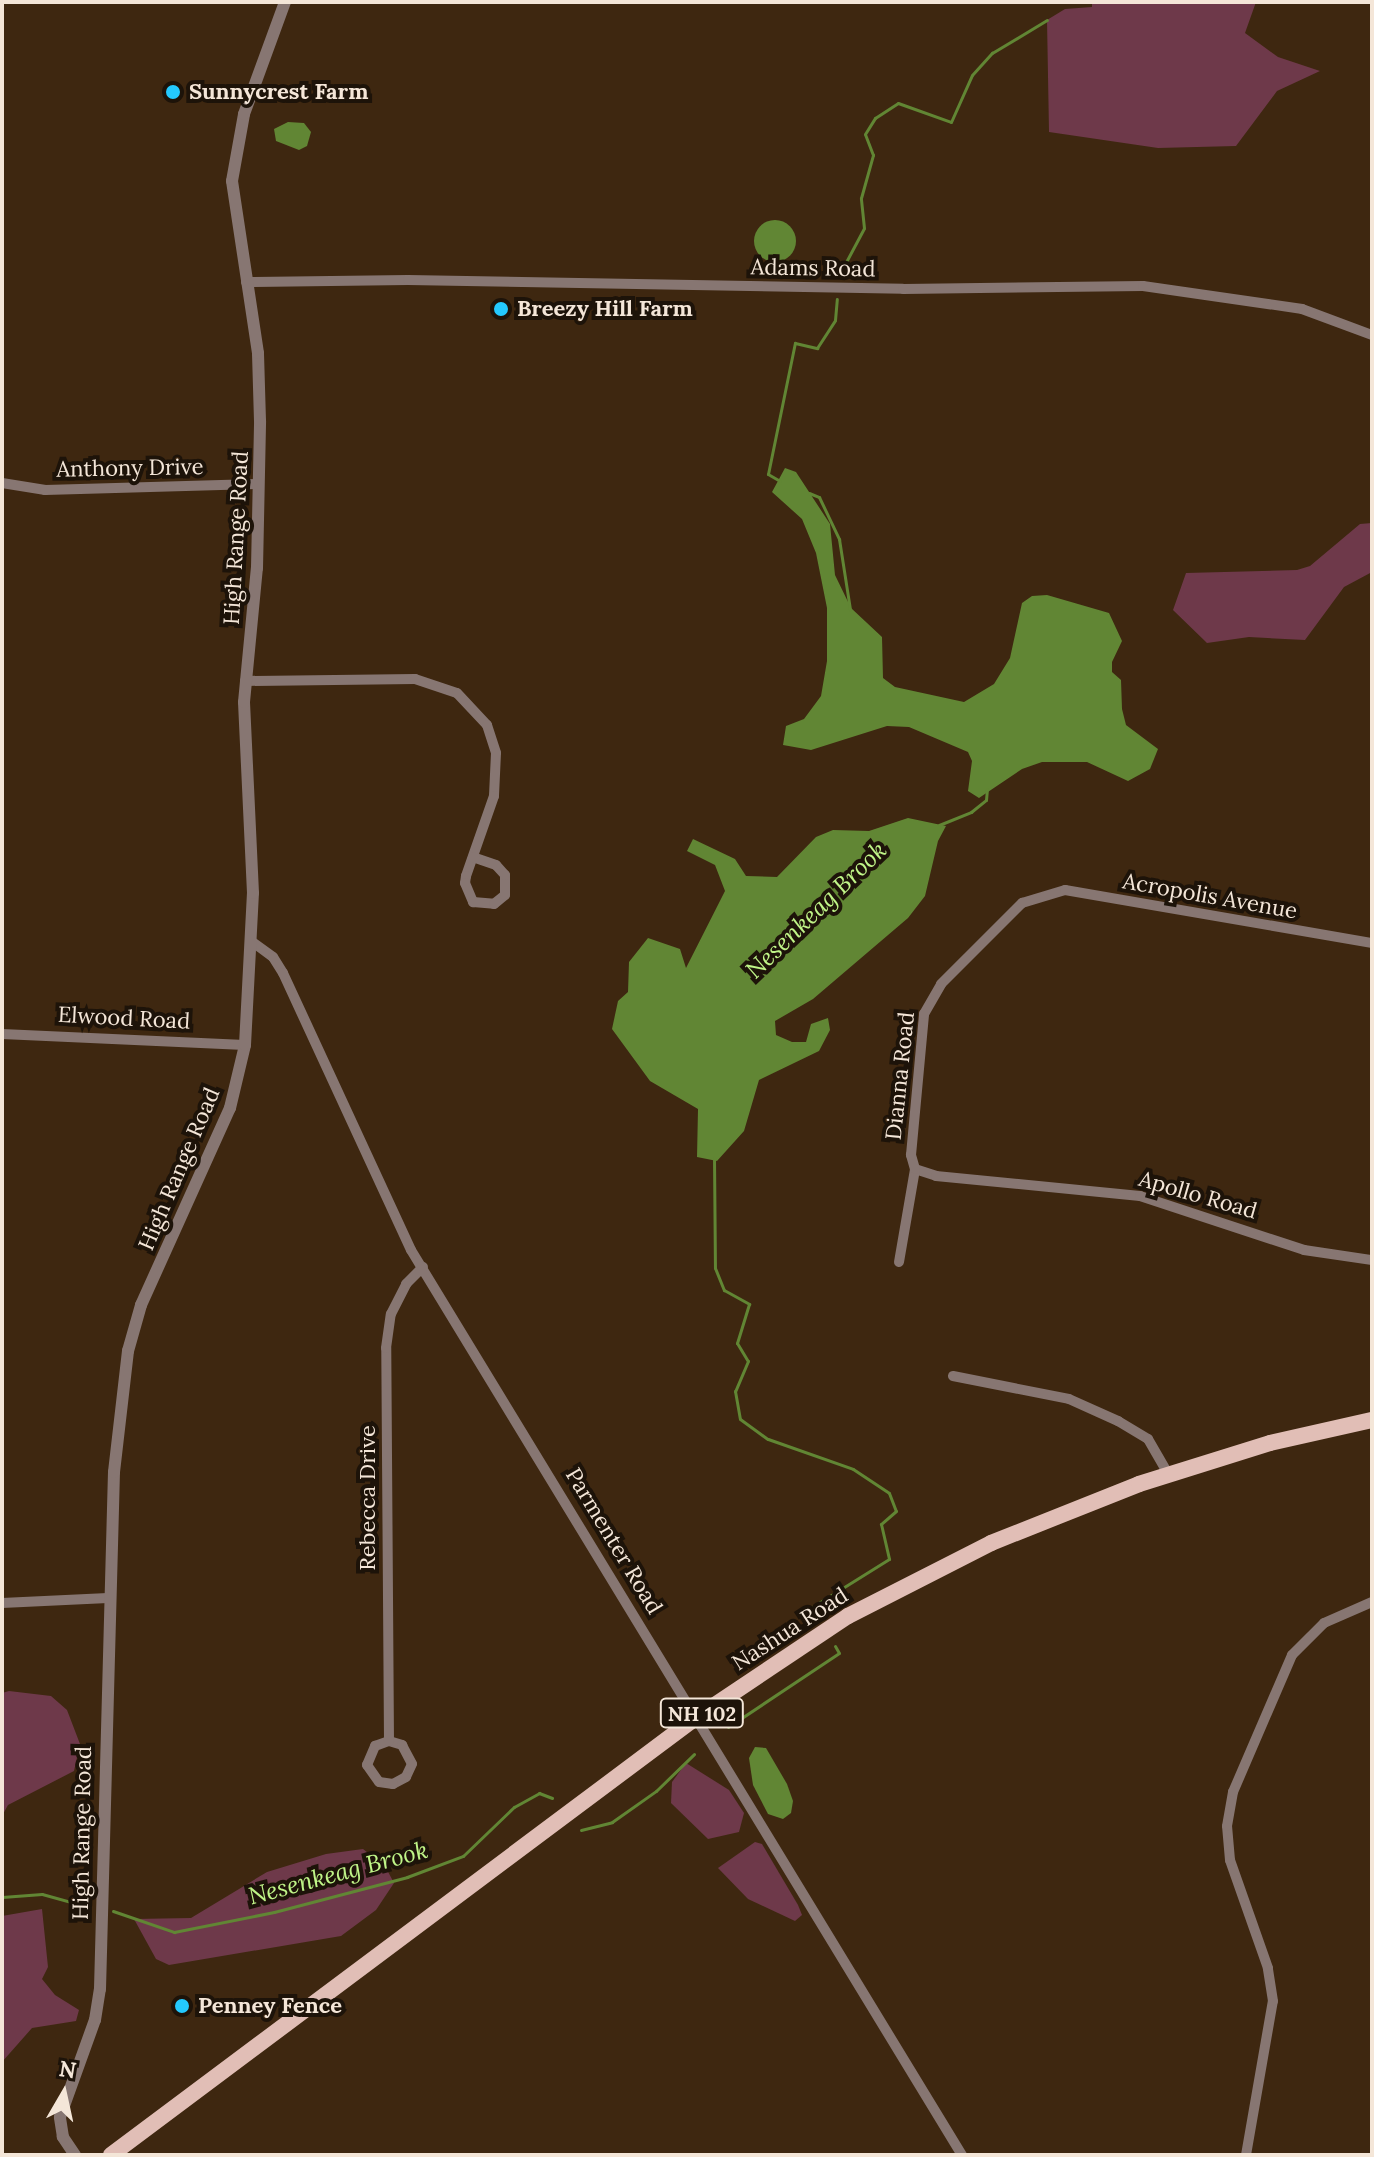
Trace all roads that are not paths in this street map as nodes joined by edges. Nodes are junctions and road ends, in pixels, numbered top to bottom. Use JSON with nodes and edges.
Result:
{"nodes":[{"id":1,"x":285,"y":2,"type":"edge"},
{"id":2,"x":246,"y":282,"type":"junction"},
{"id":3,"x":1372,"y":335,"type":"edge"},
{"id":4,"x":2,"y":483,"type":"edge"},
{"id":5,"x":259,"y":484,"type":"junction"},
{"id":6,"x":245,"y":681,"type":"junction"},
{"id":7,"x":473,"y":857,"type":"junction"},
{"id":8,"x":1042,"y":893,"type":"joint"},
{"id":9,"x":251,"y":941,"type":"junction"},
{"id":10,"x":1372,"y":943,"type":"edge"},
{"id":11,"x":2,"y":1034,"type":"edge"},
{"id":12,"x":245,"y":1045,"type":"junction"},
{"id":13,"x":915,"y":1169,"type":"junction"},
{"id":14,"x":1372,"y":1260,"type":"edge"},
{"id":15,"x":899,"y":1262,"type":"dead end"},
{"id":16,"x":423,"y":1267,"type":"junction"},
{"id":17,"x":953,"y":1376,"type":"dead end"},
{"id":18,"x":1372,"y":1420,"type":"edge"},
{"id":19,"x":1168,"y":1473,"type":"junction"},
{"id":20,"x":108,"y":1598,"type":"junction"},
{"id":21,"x":1372,"y":1602,"type":"edge"},
{"id":22,"x":2,"y":1603,"type":"edge"},
{"id":23,"x":694,"y":1719,"type":"junction"},
{"id":24,"x":389,"y":1741,"type":"junction"},
{"id":25,"x":75,"y":2155,"type":"edge"},
{"id":26,"x":111,"y":2155,"type":"edge"},
{"id":27,"x":962,"y":2155,"type":"edge"},
{"id":28,"x":1246,"y":2155,"type":"edge"}],
"edges":[{"from":1,"to":2,"type":"street","name":"High Range Road"},
{"from":2,"to":3,"type":"street","name":"Adams Road"},
{"from":2,"to":5,"type":"street","name":"High Range Road"},
{"from":4,"to":5,"type":"street","name":"Anthony Drive"},
{"from":5,"to":6,"type":"street","name":"High Range Road"},
{"from":6,"to":7,"type":"street"},
{"from":6,"to":9,"type":"street","name":"High Range Road"},
{"from":7,"to":7,"type":"street"},
{"from":8,"to":10,"type":"street","name":"Acropolis Avenue"},
{"from":8,"to":13,"type":"street","name":"Dianna Road"},
{"from":9,"to":12,"type":"street","name":"High Range Road"},
{"from":9,"to":16,"type":"street","name":"Parmenter Road"},
{"from":11,"to":12,"type":"street","name":"Elwood Road"},
{"from":12,"to":20,"type":"street","name":"High Range Road"},
{"from":13,"to":14,"type":"street","name":"Apollo Road"},
{"from":13,"to":15,"type":"street","name":"Dianna Road"},
{"from":16,"to":23,"type":"street","name":"Parmenter Road"},
{"from":16,"to":24,"type":"street","name":"Rebecca Drive"},
{"from":17,"to":19,"type":"street"},
{"from":18,"to":19,"type":"main road","name":"Nashua Road","number":"NH 102"},
{"from":19,"to":23,"type":"main road","name":"Nashua Road","number":"NH 102"},
{"from":20,"to":22,"type":"street"},
{"from":20,"to":25,"type":"street","name":"High Range Road"},
{"from":21,"to":28,"type":"street"},
{"from":23,"to":26,"type":"main road","name":"Nashua Road","number":"NH 102"},
{"from":23,"to":27,"type":"street","name":"Parmenter Road"},
{"from":24,"to":24,"type":"street"}]}
